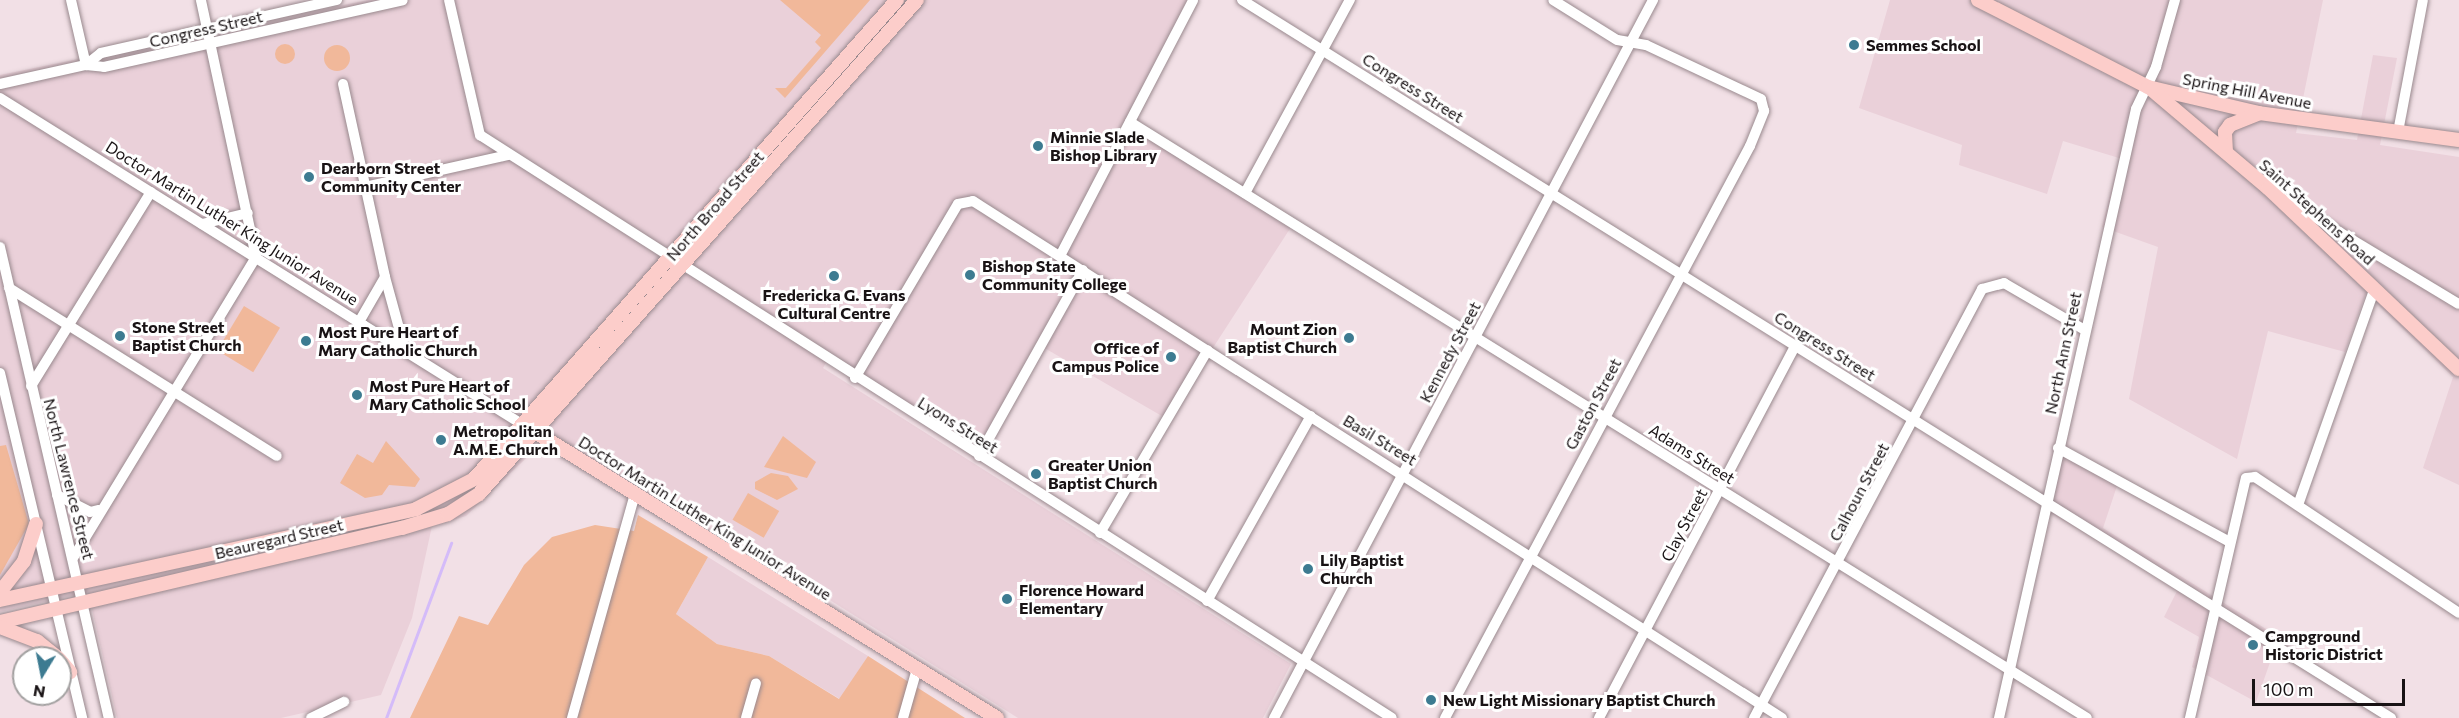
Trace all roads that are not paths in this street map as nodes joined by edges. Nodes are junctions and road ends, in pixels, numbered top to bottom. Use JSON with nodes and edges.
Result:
{"nodes":[{"id":1,"x":71,"y":0,"type":"edge"},
{"id":2,"x":201,"y":0,"type":"edge"},
{"id":3,"x":337,"y":0,"type":"edge"},
{"id":4,"x":403,"y":0,"type":"edge"},
{"id":5,"x":449,"y":0,"type":"edge"},
{"id":6,"x":897,"y":0,"type":"edge"},
{"id":7,"x":917,"y":0,"type":"edge"},
{"id":8,"x":1193,"y":0,"type":"edge"},
{"id":9,"x":1242,"y":0,"type":"edge"},
{"id":10,"x":1350,"y":0,"type":"edge"},
{"id":11,"x":1553,"y":0,"type":"edge"},
{"id":12,"x":1653,"y":0,"type":"edge"},
{"id":13,"x":1978,"y":0,"type":"edge"},
{"id":14,"x":2175,"y":0,"type":"edge"},
{"id":15,"x":2423,"y":0,"type":"edge"},
{"id":16,"x":322,"y":2,"type":"edge"},
{"id":17,"x":325,"y":17,"type":"junction"},
{"id":18,"x":208,"y":29,"type":"junction"},
{"id":19,"x":1631,"y":42,"type":"junction"},
{"id":20,"x":211,"y":43,"type":"junction"},
{"id":21,"x":1324,"y":50,"type":"junction"},
{"id":22,"x":86,"y":64,"type":"junction"},
{"id":23,"x":14,"y":80,"type":"junction"},
{"id":24,"x":0,"y":84,"type":"edge"},
{"id":25,"x":343,"y":84,"type":"dead end"},
{"id":26,"x":2148,"y":87,"type":"junction"},
{"id":27,"x":0,"y":99,"type":"edge"},
{"id":28,"x":2259,"y":113,"type":"junction"},
{"id":29,"x":1130,"y":122,"type":"junction"},
{"id":30,"x":2398,"y":132,"type":"junction"},
{"id":31,"x":2459,"y":140,"type":"edge"},
{"id":32,"x":2226,"y":152,"type":"junction"},
{"id":33,"x":508,"y":155,"type":"junction"},
{"id":34,"x":365,"y":187,"type":"junction"},
{"id":35,"x":2268,"y":188,"type":"junction"},
{"id":36,"x":151,"y":192,"type":"junction"},
{"id":37,"x":1245,"y":193,"type":"junction"},
{"id":38,"x":1551,"y":193,"type":"junction"},
{"id":39,"x":248,"y":213,"type":"junction"},
{"id":40,"x":202,"y":224,"type":"junction"},
{"id":41,"x":0,"y":247,"type":"edge"},
{"id":42,"x":1060,"y":256,"type":"junction"},
{"id":43,"x":256,"y":257,"type":"junction"},
{"id":44,"x":670,"y":260,"type":"junction"},
{"id":45,"x":683,"y":268,"type":"junction"},
{"id":46,"x":1083,"y":270,"type":"junction"},
{"id":47,"x":1679,"y":273,"type":"junction"},
{"id":48,"x":385,"y":277,"type":"junction"},
{"id":49,"x":9,"y":288,"type":"junction"},
{"id":50,"x":2375,"y":288,"type":"junction"},
{"id":51,"x":2459,"y":304,"type":"edge"},
{"id":52,"x":359,"y":322,"type":"junction"},
{"id":53,"x":71,"y":327,"type":"junction"},
{"id":54,"x":2083,"y":329,"type":"junction"},
{"id":55,"x":1475,"y":338,"type":"junction"},
{"id":56,"x":1795,"y":346,"type":"junction"},
{"id":57,"x":405,"y":350,"type":"junction"},
{"id":58,"x":1208,"y":350,"type":"junction"},
{"id":59,"x":2459,"y":369,"type":"edge"},
{"id":60,"x":0,"y":373,"type":"edge"},
{"id":61,"x":855,"y":378,"type":"junction"},
{"id":62,"x":31,"y":386,"type":"junction"},
{"id":63,"x":172,"y":393,"type":"junction"},
{"id":64,"x":1311,"y":417,"type":"junction"},
{"id":65,"x":1602,"y":417,"type":"junction"},
{"id":66,"x":1915,"y":420,"type":"junction"},
{"id":67,"x":525,"y":426,"type":"junction"},
{"id":68,"x":538,"y":434,"type":"junction"},
{"id":69,"x":2058,"y":448,"type":"junction"},
{"id":70,"x":277,"y":456,"type":"dead end"},
{"id":71,"x":979,"y":456,"type":"junction"},
{"id":72,"x":1403,"y":472,"type":"junction"},
{"id":73,"x":1720,"y":489,"type":"junction"},
{"id":74,"x":635,"y":494,"type":"junction"},
{"id":75,"x":57,"y":495,"type":"junction"},
{"id":76,"x":2046,"y":502,"type":"junction"},
{"id":77,"x":2298,"y":505,"type":"junction"},
{"id":78,"x":99,"y":510,"type":"junction"},
{"id":79,"x":36,"y":524,"type":"junction"},
{"id":80,"x":1100,"y":533,"type":"junction"},
{"id":81,"x":2228,"y":541,"type":"junction"},
{"id":82,"x":1530,"y":554,"type":"junction"},
{"id":83,"x":73,"y":558,"type":"junction"},
{"id":84,"x":1838,"y":562,"type":"junction"},
{"id":85,"x":79,"y":584,"type":"junction"},
{"id":86,"x":52,"y":590,"type":"junction"},
{"id":87,"x":0,"y":592,"type":"edge"},
{"id":88,"x":0,"y":600,"type":"edge"},
{"id":89,"x":83,"y":600,"type":"junction"},
{"id":90,"x":1207,"y":601,"type":"junction"},
{"id":91,"x":57,"y":608,"type":"junction"},
{"id":92,"x":2214,"y":609,"type":"junction"},
{"id":93,"x":2459,"y":613,"type":"edge"},
{"id":94,"x":0,"y":625,"type":"edge"},
{"id":95,"x":1646,"y":629,"type":"junction"},
{"id":96,"x":43,"y":646,"type":"edge"},
{"id":97,"x":65,"y":646,"type":"edge"},
{"id":98,"x":1303,"y":662,"type":"junction"},
{"id":99,"x":917,"y":669,"type":"junction"},
{"id":100,"x":2010,"y":669,"type":"junction"},
{"id":101,"x":72,"y":680,"type":"edge"},
{"id":102,"x":756,"y":684,"type":"dead end"},
{"id":103,"x":344,"y":702,"type":"dead end"},
{"id":104,"x":1761,"y":704,"type":"junction"},
{"id":105,"x":82,"y":718,"type":"edge"},
{"id":106,"x":109,"y":718,"type":"edge"},
{"id":107,"x":311,"y":718,"type":"edge"},
{"id":108,"x":572,"y":718,"type":"edge"},
{"id":109,"x":746,"y":718,"type":"edge"},
{"id":110,"x":903,"y":718,"type":"edge"},
{"id":111,"x":997,"y":718,"type":"edge"},
{"id":112,"x":1274,"y":718,"type":"edge"},
{"id":113,"x":1392,"y":718,"type":"edge"},
{"id":114,"x":1445,"y":718,"type":"edge"},
{"id":115,"x":1599,"y":718,"type":"edge"},
{"id":116,"x":1754,"y":718,"type":"edge"},
{"id":117,"x":1782,"y":718,"type":"edge"},
{"id":118,"x":1999,"y":718,"type":"edge"},
{"id":119,"x":2087,"y":718,"type":"edge"},
{"id":120,"x":2190,"y":718,"type":"edge"},
{"id":121,"x":2391,"y":718,"type":"edge"}],
"edges":[{"from":1,"to":22,"type":"street"},
{"from":2,"to":18,"type":"street"},
{"from":3,"to":16,"type":"street","name":"Congress Street"},
{"from":4,"to":17,"type":"street","name":"Congress Street"},
{"from":5,"to":33,"type":"street","name":"Lyons Street"},
{"from":6,"to":44,"type":"main road","name":"North Broad Street"},
{"from":7,"to":45,"type":"main road","name":"North Broad Street"},
{"from":8,"to":29,"type":"street"},
{"from":9,"to":21,"type":"street","name":"Congress Street"},
{"from":10,"to":21,"type":"street"},
{"from":11,"to":19,"type":"street"},
{"from":12,"to":19,"type":"street","name":"Kennedy Street"},
{"from":13,"to":26,"type":"main road","name":"Spring Hill Avenue"},
{"from":14,"to":26,"type":"street","name":"North Ann Street"},
{"from":15,"to":30,"type":"street"},
{"from":16,"to":17,"type":"street"},
{"from":16,"to":18,"type":"street","name":"Congress Street"},
{"from":17,"to":20,"type":"street","name":"Congress Street"},
{"from":18,"to":20,"type":"street"},
{"from":18,"to":22,"type":"street","name":"Congress Street"},
{"from":19,"to":38,"type":"street","name":"Kennedy Street"},
{"from":19,"to":47,"type":"street","name":"Gaston Street"},
{"from":20,"to":22,"type":"street","name":"Congress Street"},
{"from":20,"to":39,"type":"street"},
{"from":21,"to":37,"type":"street"},
{"from":21,"to":38,"type":"street","name":"Congress Street"},
{"from":22,"to":23,"type":"street","name":"Congress Street"},
{"from":23,"to":24,"type":"street","name":"Congress Street"},
{"from":23,"to":27,"type":"street"},
{"from":25,"to":34,"type":"street"},
{"from":26,"to":28,"type":"main road","name":"Spring Hill Avenue"},
{"from":26,"to":32,"type":"main road","name":"Saint Stephens Road"},
{"from":26,"to":54,"type":"street","name":"North Ann Street"},
{"from":27,"to":36,"type":"street","name":"Doctor Martin Luther King Junior Avenue"},
{"from":28,"to":30,"type":"main road","name":"Spring Hill Avenue"},
{"from":28,"to":32,"type":"main road"},
{"from":29,"to":37,"type":"street"},
{"from":29,"to":42,"type":"street"},
{"from":30,"to":31,"type":"main road","name":"Spring Hill Avenue"},
{"from":32,"to":35,"type":"main road","name":"Saint Stephens Road"},
{"from":33,"to":34,"type":"street"},
{"from":33,"to":44,"type":"street","name":"Lyons Street"},
{"from":34,"to":48,"type":"street"},
{"from":35,"to":50,"type":"main road","name":"Saint Stephens Road"},
{"from":35,"to":51,"type":"street"},
{"from":36,"to":40,"type":"street","name":"Doctor Martin Luther King Junior Avenue"},
{"from":36,"to":53,"type":"street"},
{"from":37,"to":55,"type":"street","name":"Adams Street"},
{"from":38,"to":47,"type":"street","name":"Congress Street"},
{"from":38,"to":55,"type":"street","name":"Kennedy Street"},
{"from":39,"to":40,"type":"street"},
{"from":39,"to":43,"type":"street"},
{"from":40,"to":43,"type":"street","name":"Doctor Martin Luther King Junior Avenue"},
{"from":41,"to":49,"type":"street","name":"North Lawrence Street"},
{"from":42,"to":46,"type":"street","name":"Basil Street"},
{"from":42,"to":61,"type":"street","name":"Basil Street"},
{"from":43,"to":52,"type":"street","name":"Doctor Martin Luther King Junior Avenue"},
{"from":43,"to":63,"type":"street"},
{"from":44,"to":45,"type":"street","name":"Lyons Street"},
{"from":44,"to":67,"type":"main road","name":"North Broad Street"},
{"from":45,"to":61,"type":"street","name":"Lyons Street"},
{"from":45,"to":68,"type":"main road","name":"North Broad Street"},
{"from":46,"to":58,"type":"street","name":"Basil Street"},
{"from":46,"to":71,"type":"street"},
{"from":47,"to":56,"type":"street","name":"Congress Street"},
{"from":47,"to":65,"type":"street","name":"Gaston Street"},
{"from":48,"to":52,"type":"street"},
{"from":48,"to":57,"type":"street"},
{"from":49,"to":53,"type":"street"},
{"from":49,"to":62,"type":"street","name":"North Lawrence Street"},
{"from":50,"to":59,"type":"main road","name":"Saint Stephens Road"},
{"from":50,"to":77,"type":"street"},
{"from":52,"to":57,"type":"street","name":"Doctor Martin Luther King Junior Avenue"},
{"from":53,"to":62,"type":"street"},
{"from":53,"to":63,"type":"street"},
{"from":54,"to":66,"type":"street","name":"Calhoun Street"},
{"from":54,"to":69,"type":"street","name":"North Ann Street"},
{"from":55,"to":65,"type":"street","name":"Adams Street"},
{"from":55,"to":72,"type":"street","name":"Kennedy Street"},
{"from":56,"to":66,"type":"street","name":"Congress Street"},
{"from":56,"to":73,"type":"street","name":"Clay Street"},
{"from":57,"to":67,"type":"street","name":"Doctor Martin Luther King Junior Avenue"},
{"from":58,"to":64,"type":"street","name":"Basil Street"},
{"from":58,"to":80,"type":"street"},
{"from":60,"to":79,"type":"street"},
{"from":61,"to":71,"type":"street","name":"Lyons Street"},
{"from":62,"to":75,"type":"street","name":"North Lawrence Street"},
{"from":63,"to":70,"type":"street"},
{"from":63,"to":78,"type":"street"},
{"from":64,"to":72,"type":"street","name":"Basil Street"},
{"from":64,"to":90,"type":"street"},
{"from":65,"to":73,"type":"street","name":"Adams Street"},
{"from":65,"to":82,"type":"street","name":"Gaston Street"},
{"from":66,"to":76,"type":"street","name":"Congress Street"},
{"from":66,"to":84,"type":"street","name":"Calhoun Street"},
{"from":67,"to":68,"type":"main road","name":"Doctor Martin Luther King Junior Avenue"},
{"from":67,"to":85,"type":"main road","name":"Beauregard Street"},
{"from":68,"to":74,"type":"main road","name":"Doctor Martin Luther King Junior Avenue"},
{"from":68,"to":89,"type":"main road","name":"Beauregard Street"},
{"from":69,"to":76,"type":"street","name":"North Ann Street"},
{"from":69,"to":81,"type":"street"},
{"from":71,"to":80,"type":"street","name":"Lyons Street"},
{"from":72,"to":82,"type":"street","name":"Basil Street"},
{"from":72,"to":98,"type":"street","name":"Kennedy Street"},
{"from":73,"to":84,"type":"street","name":"Adams Street"},
{"from":73,"to":95,"type":"street","name":"Clay Street"},
{"from":74,"to":99,"type":"main road","name":"Doctor Martin Luther King Junior Avenue"},
{"from":74,"to":108,"type":"street"},
{"from":75,"to":78,"type":"street"},
{"from":75,"to":83,"type":"street","name":"North Lawrence Street"},
{"from":76,"to":92,"type":"street","name":"Congress Street"},
{"from":76,"to":100,"type":"street","name":"North Ann Street"},
{"from":77,"to":81,"type":"street"},
{"from":77,"to":93,"type":"street"},
{"from":78,"to":83,"type":"street"},
{"from":79,"to":86,"type":"street"},
{"from":79,"to":87,"type":"main road"},
{"from":80,"to":90,"type":"street","name":"Lyons Street"},
{"from":81,"to":92,"type":"street"},
{"from":82,"to":95,"type":"street","name":"Basil Street"},
{"from":82,"to":114,"type":"street","name":"Gaston Street"},
{"from":83,"to":85,"type":"street","name":"North Lawrence Street"},
{"from":84,"to":100,"type":"street","name":"Adams Street"},
{"from":84,"to":104,"type":"street","name":"Calhoun Street"},
{"from":85,"to":86,"type":"main road","name":"Beauregard Street"},
{"from":85,"to":89,"type":"street","name":"North Lawrence Street"},
{"from":86,"to":88,"type":"main road","name":"Beauregard Street"},
{"from":86,"to":91,"type":"street"},
{"from":89,"to":91,"type":"main road","name":"Beauregard Street"},
{"from":89,"to":106,"type":"street","name":"North Lawrence Street"},
{"from":90,"to":98,"type":"street","name":"Lyons Street"},
{"from":91,"to":94,"type":"main road","name":"Beauregard Street"},
{"from":91,"to":97,"type":"street"},
{"from":92,"to":120,"type":"street"},
{"from":92,"to":121,"type":"street","name":"Congress Street"},
{"from":94,"to":96,"type":"main road"},
{"from":95,"to":104,"type":"street","name":"Basil Street"},
{"from":95,"to":115,"type":"street","name":"Clay Street"},
{"from":98,"to":112,"type":"street","name":"Kennedy Street"},
{"from":98,"to":113,"type":"street","name":"Lyons Street"},
{"from":99,"to":110,"type":"street"},
{"from":99,"to":111,"type":"main road","name":"Doctor Martin Luther King Junior Avenue"},
{"from":100,"to":118,"type":"street","name":"North Ann Street"},
{"from":100,"to":119,"type":"street","name":"Adams Street"},
{"from":101,"to":105,"type":"street"},
{"from":102,"to":109,"type":"street"},
{"from":103,"to":107,"type":"street"},
{"from":104,"to":116,"type":"street","name":"Calhoun Street"},
{"from":104,"to":117,"type":"street","name":"Basil Street"}]}
